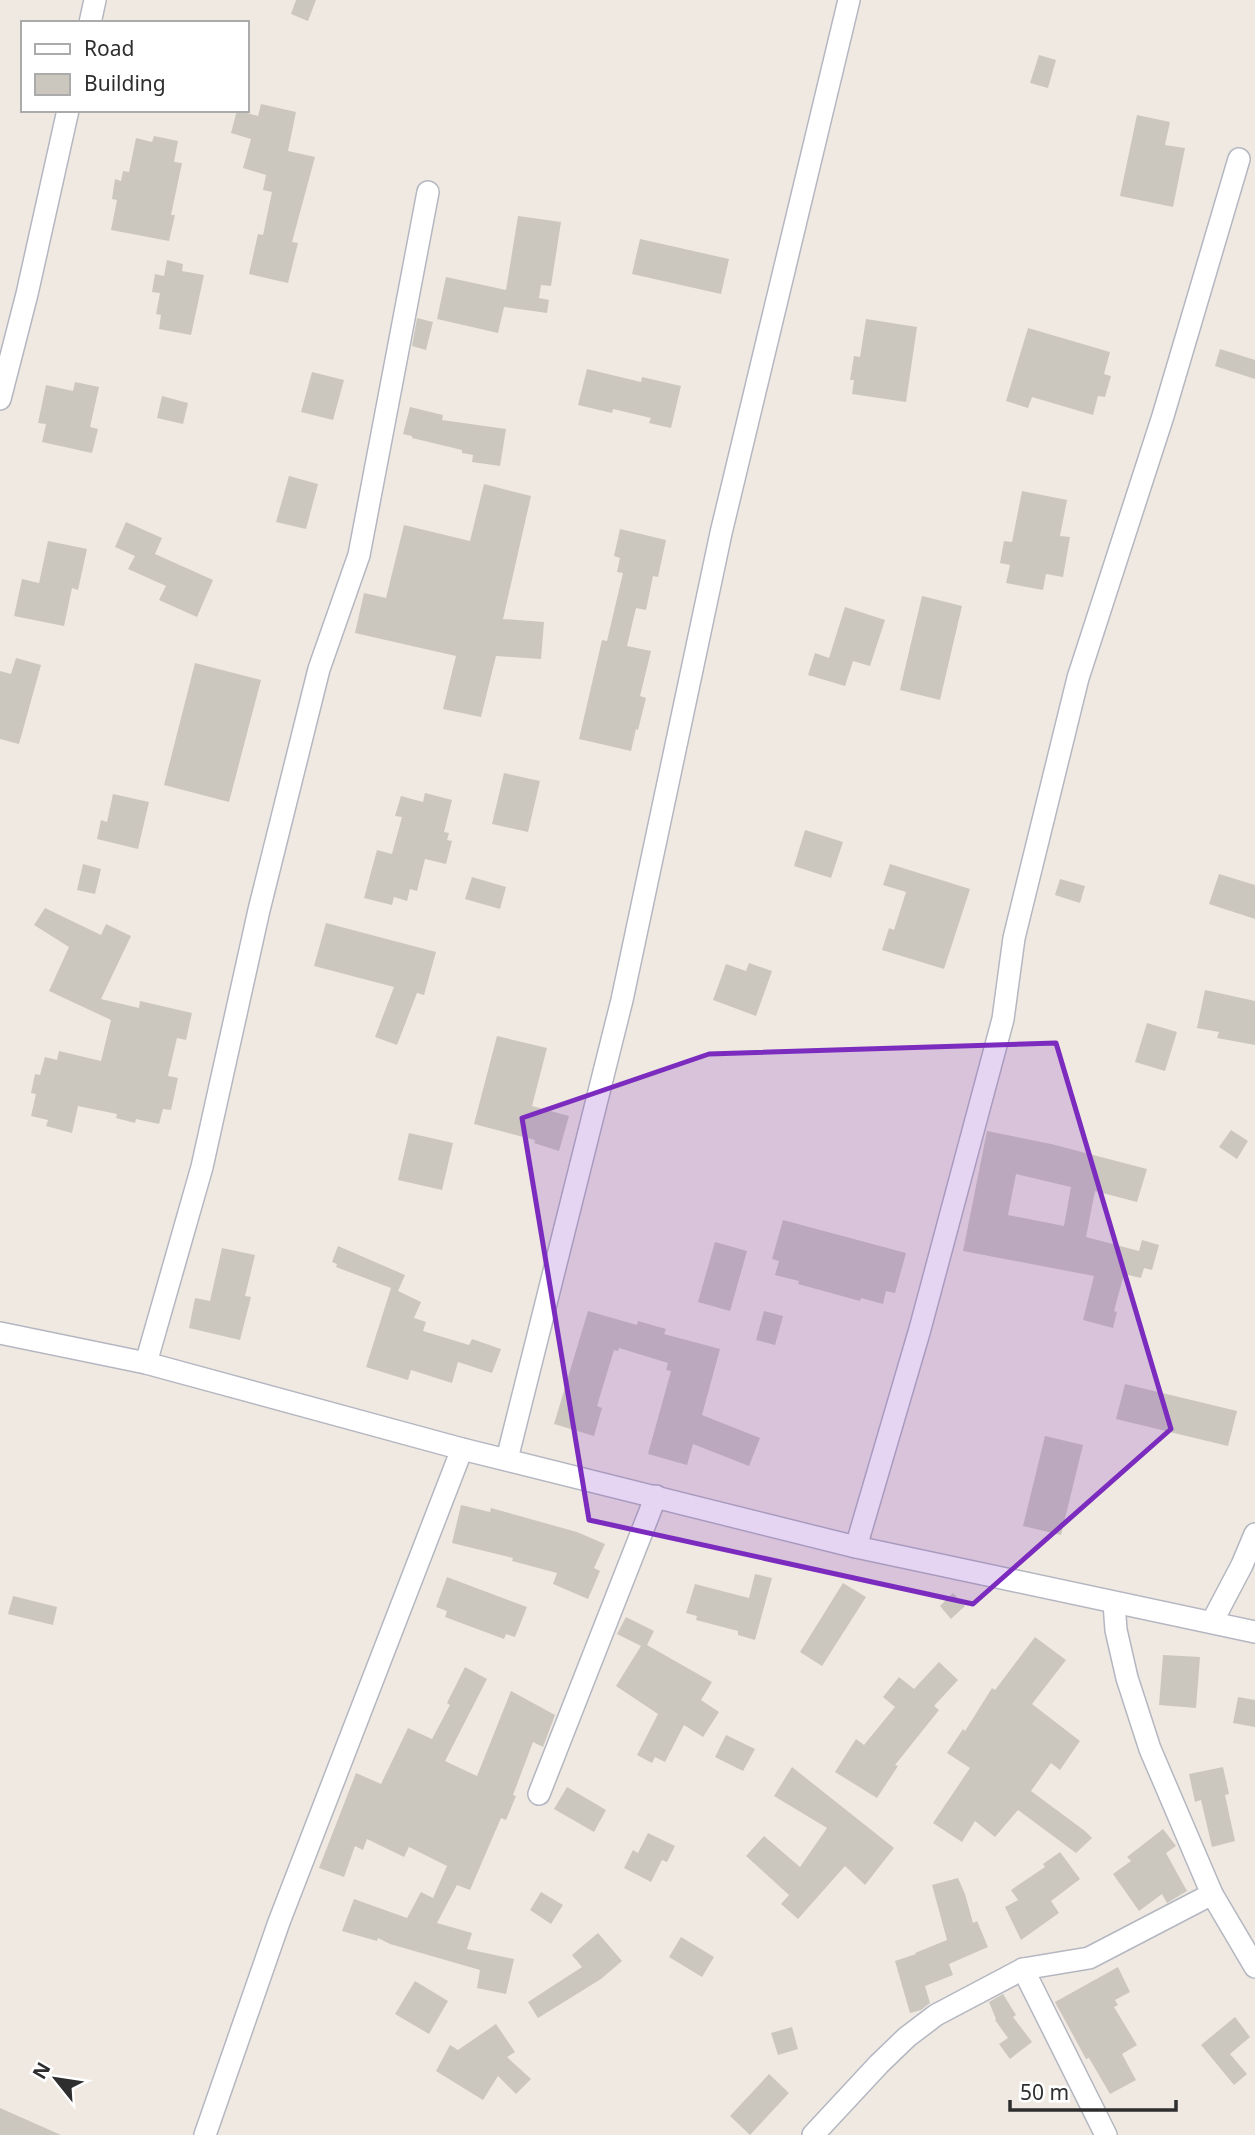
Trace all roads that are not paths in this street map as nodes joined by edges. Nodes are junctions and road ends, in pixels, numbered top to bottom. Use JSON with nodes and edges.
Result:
{"nodes":[{"id":1,"x":95,"y":0,"type":"edge"},
{"id":2,"x":849,"y":0,"type":"edge"},
{"id":3,"x":90,"y":21,"type":"edge"},
{"id":4,"x":68,"y":112,"type":"edge"},
{"id":5,"x":1240,"y":159,"type":"dead end"},
{"id":6,"x":428,"y":192,"type":"dead end"},
{"id":7,"x":0,"y":398,"type":"edge"},
{"id":8,"x":0,"y":1333,"type":"edge"},
{"id":9,"x":146,"y":1363,"type":"junction"},
{"id":10,"x":462,"y":1449,"type":"junction"},
{"id":11,"x":507,"y":1459,"type":"junction"},
{"id":12,"x":656,"y":1496,"type":"junction"},
{"id":13,"x":1255,"y":1534,"type":"edge"},
{"id":14,"x":856,"y":1547,"type":"junction"},
{"id":15,"x":1114,"y":1603,"type":"junction"},
{"id":16,"x":1212,"y":1622,"type":"junction"},
{"id":17,"x":1255,"y":1632,"type":"edge"},
{"id":18,"x":539,"y":1794,"type":"dead end"},
{"id":19,"x":1212,"y":1894,"type":"junction"},
{"id":20,"x":1255,"y":1967,"type":"edge"},
{"id":21,"x":1023,"y":1969,"type":"junction"},
{"id":22,"x":205,"y":2135,"type":"edge"},
{"id":23,"x":813,"y":2135,"type":"edge"},
{"id":24,"x":1106,"y":2135,"type":"edge"}],
"edges":[{"from":1,"to":3,"type":"street"},
{"from":2,"to":11,"type":"street"},
{"from":4,"to":7,"type":"street"},
{"from":5,"to":14,"type":"street"},
{"from":6,"to":9,"type":"street"},
{"from":8,"to":9,"type":"street"},
{"from":9,"to":10,"type":"street"},
{"from":10,"to":11,"type":"street"},
{"from":10,"to":22,"type":"street"},
{"from":11,"to":12,"type":"street"},
{"from":12,"to":14,"type":"street"},
{"from":12,"to":18,"type":"street"},
{"from":13,"to":16,"type":"street"},
{"from":14,"to":15,"type":"street"},
{"from":15,"to":16,"type":"street"},
{"from":15,"to":19,"type":"street"},
{"from":16,"to":17,"type":"street"},
{"from":19,"to":20,"type":"street"},
{"from":19,"to":21,"type":"street"},
{"from":21,"to":23,"type":"street"},
{"from":21,"to":24,"type":"street"}]}
